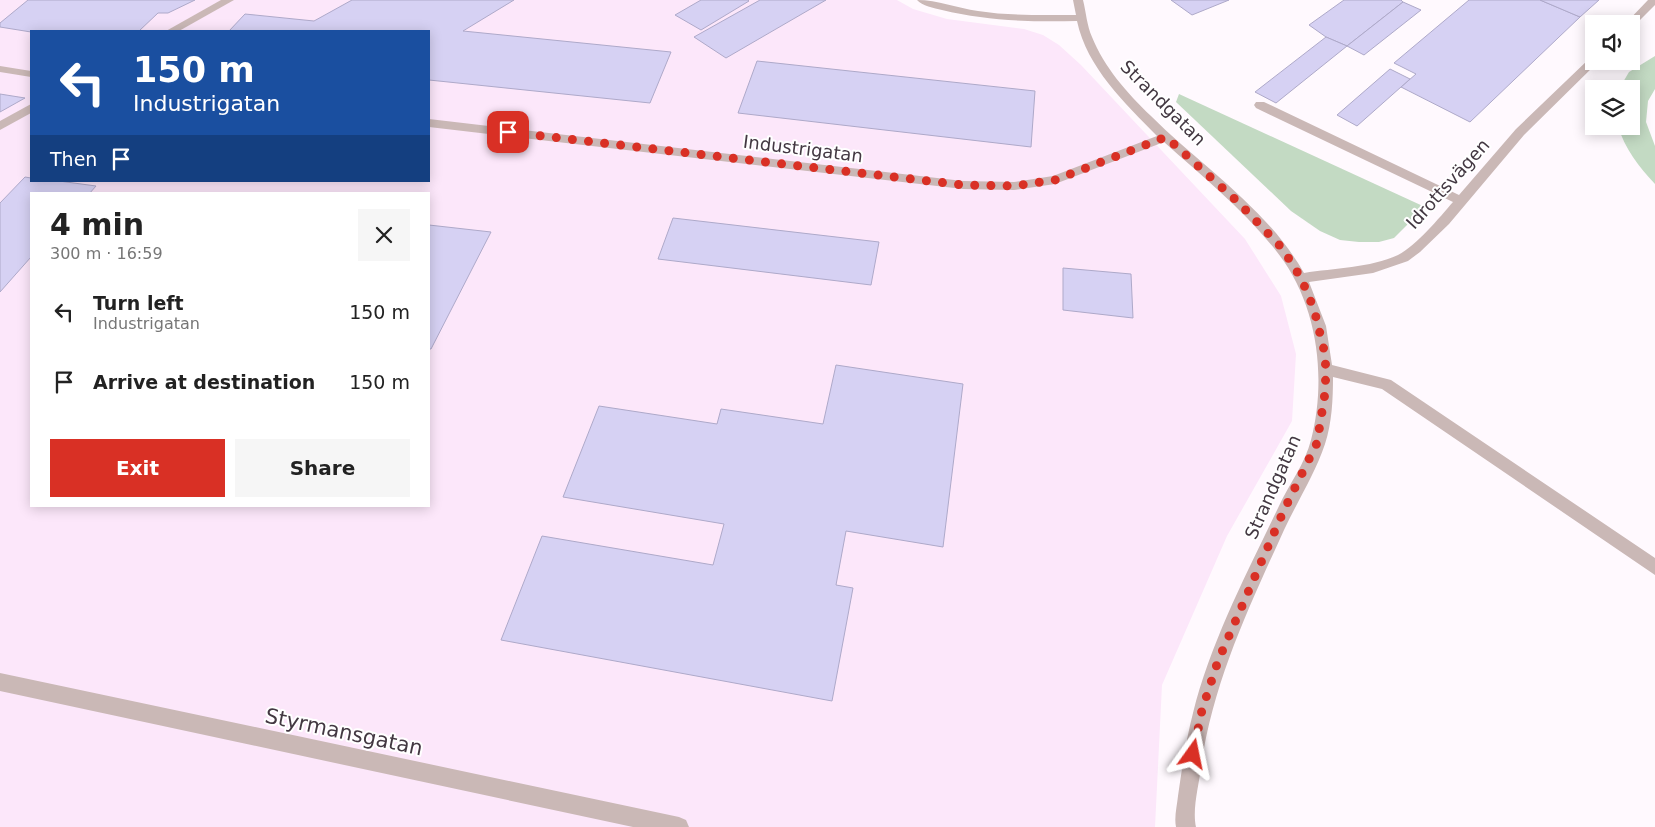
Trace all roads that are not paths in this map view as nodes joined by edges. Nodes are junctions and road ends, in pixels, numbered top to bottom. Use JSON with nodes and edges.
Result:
{"nodes":[{"id":1,"x":229,"y":0,"type":"edge"},
{"id":2,"x":922,"y":0,"type":"edge"},
{"id":3,"x":1078,"y":0,"type":"edge"},
{"id":4,"x":1654,"y":0,"type":"edge"},
{"id":5,"x":1639,"y":15,"type":"edge"},
{"id":6,"x":1080,"y":18,"type":"junction"},
{"id":7,"x":173,"y":30,"type":"edge"},
{"id":8,"x":0,"y":69,"type":"edge"},
{"id":9,"x":1585,"y":69,"type":"edge"},
{"id":10,"x":30,"y":74,"type":"edge"},
{"id":11,"x":1260,"y":105,"type":"dead end"},
{"id":12,"x":30,"y":109,"type":"edge"},
{"id":13,"x":430,"y":123,"type":"edge"},
{"id":14,"x":0,"y":126,"type":"edge"},
{"id":15,"x":1166,"y":137,"type":"junction"},
{"id":16,"x":1460,"y":200,"type":"junction"},
{"id":17,"x":1301,"y":278,"type":"junction"},
{"id":18,"x":1326,"y":369,"type":"junction"},
{"id":19,"x":1655,"y":567,"type":"edge"},
{"id":20,"x":0,"y":682,"type":"edge"},
{"id":21,"x":679,"y":827,"type":"edge"},
{"id":22,"x":1186,"y":827,"type":"edge"}],
"edges":[{"from":1,"to":7,"type":"street"},
{"from":2,"to":6,"type":"street"},
{"from":3,"to":6,"type":"street","name":"Strandgatan"},
{"from":4,"to":5,"type":"street"},
{"from":6,"to":15,"type":"street","name":"Strandgatan"},
{"from":8,"to":10,"type":"street"},
{"from":9,"to":16,"type":"street","name":"Idrottsvägen"},
{"from":11,"to":16,"type":"street"},
{"from":12,"to":14,"type":"street"},
{"from":13,"to":15,"type":"street","name":"Industrigatan"},
{"from":15,"to":17,"type":"street","name":"Strandgatan"},
{"from":16,"to":17,"type":"street","name":"Idrottsvägen"},
{"from":17,"to":18,"type":"street","name":"Strandgatan"},
{"from":18,"to":19,"type":"street"},
{"from":18,"to":22,"type":"street","name":"Strandgatan"},
{"from":20,"to":21,"type":"street","name":"Styrmansgatan"}]}
